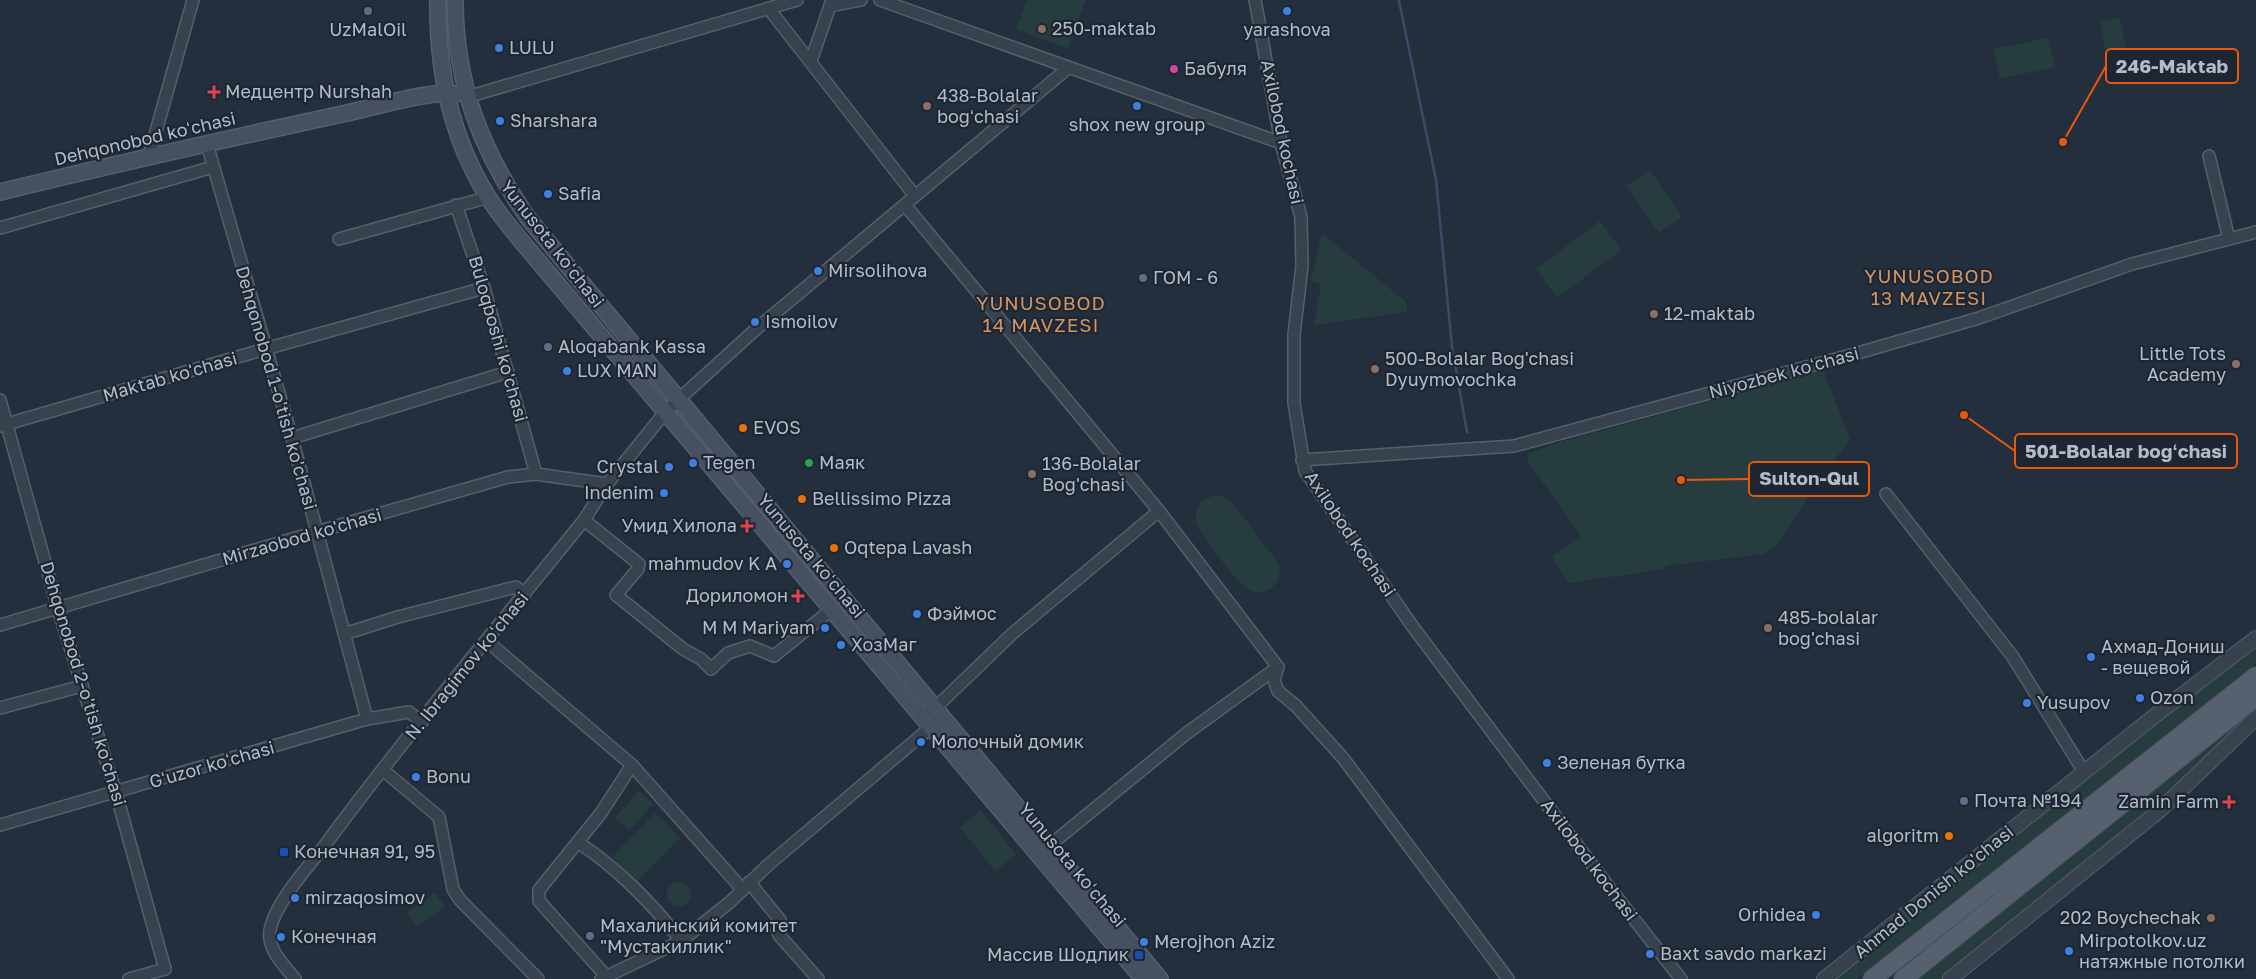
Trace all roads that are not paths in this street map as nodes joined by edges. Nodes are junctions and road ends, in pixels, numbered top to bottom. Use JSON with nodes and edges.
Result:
{"nodes":[{"id":1,"x":193,"y":0,"type":"edge"},
{"id":2,"x":438,"y":0,"type":"edge"},
{"id":3,"x":455,"y":0,"type":"edge"},
{"id":4,"x":797,"y":0,"type":"edge"},
{"id":5,"x":862,"y":0,"type":"edge"},
{"id":6,"x":880,"y":0,"type":"edge"},
{"id":7,"x":1255,"y":0,"type":"edge"},
{"id":8,"x":831,"y":3,"type":"edge"},
{"id":9,"x":769,"y":9,"type":"junction"},
{"id":10,"x":811,"y":61,"type":"junction"},
{"id":11,"x":1068,"y":68,"type":"junction"},
{"id":12,"x":462,"y":78,"type":"junction"},
{"id":13,"x":445,"y":92,"type":"junction"},
{"id":14,"x":467,"y":98,"type":"junction"},
{"id":15,"x":1282,"y":142,"type":"junction"},
{"id":16,"x":207,"y":144,"type":"junction"},
{"id":17,"x":149,"y":156,"type":"junction"},
{"id":18,"x":2209,"y":156,"type":"dead end"},
{"id":19,"x":213,"y":168,"type":"junction"},
{"id":20,"x":0,"y":192,"type":"edge"},
{"id":21,"x":915,"y":196,"type":"junction"},
{"id":22,"x":489,"y":197,"type":"junction"},
{"id":23,"x":456,"y":205,"type":"junction"},
{"id":24,"x":905,"y":205,"type":"junction"},
{"id":25,"x":0,"y":228,"type":"edge"},
{"id":26,"x":2256,"y":232,"type":"edge"},
{"id":27,"x":2229,"y":238,"type":"junction"},
{"id":28,"x":339,"y":239,"type":"dead end"},
{"id":29,"x":484,"y":288,"type":"junction"},
{"id":30,"x":265,"y":349,"type":"junction"},
{"id":31,"x":508,"y":372,"type":"junction"},
{"id":32,"x":0,"y":400,"type":"edge"},
{"id":33,"x":678,"y":401,"type":"junction"},
{"id":34,"x":666,"y":411,"type":"junction"},
{"id":35,"x":4,"y":425,"type":"edge"},
{"id":36,"x":292,"y":438,"type":"junction"},
{"id":37,"x":1302,"y":460,"type":"junction"},
{"id":38,"x":536,"y":474,"type":"junction"},
{"id":39,"x":607,"y":484,"type":"junction"},
{"id":40,"x":1886,"y":494,"type":"dead end"},
{"id":41,"x":1159,"y":511,"type":"junction"},
{"id":42,"x":584,"y":520,"type":"junction"},
{"id":43,"x":316,"y":532,"type":"junction"},
{"id":44,"x":525,"y":594,"type":"junction"},
{"id":45,"x":58,"y":609,"type":"junction"},
{"id":46,"x":832,"y":610,"type":"junction"},
{"id":47,"x":0,"y":626,"type":"edge"},
{"id":48,"x":344,"y":634,"type":"junction"},
{"id":49,"x":2256,"y":638,"type":"edge"},
{"id":50,"x":487,"y":641,"type":"junction"},
{"id":51,"x":1278,"y":667,"type":"junction"},
{"id":52,"x":2256,"y":676,"type":"edge"},
{"id":53,"x":82,"y":686,"type":"junction"},
{"id":54,"x":2256,"y":697,"type":"edge"},
{"id":55,"x":0,"y":708,"type":"edge"},
{"id":56,"x":932,"y":718,"type":"junction"},
{"id":57,"x":2256,"y":718,"type":"edge"},
{"id":58,"x":367,"y":719,"type":"junction"},
{"id":59,"x":422,"y":722,"type":"junction"},
{"id":60,"x":632,"y":765,"type":"junction"},
{"id":61,"x":383,"y":770,"type":"junction"},
{"id":62,"x":2084,"y":772,"type":"junction"},
{"id":63,"x":116,"y":793,"type":"junction"},
{"id":64,"x":0,"y":825,"type":"edge"},
{"id":65,"x":579,"y":843,"type":"junction"},
{"id":66,"x":1048,"y":846,"type":"junction"},
{"id":67,"x":746,"y":886,"type":"junction"},
{"id":68,"x":681,"y":941,"type":"junction"},
{"id":69,"x":163,"y":974,"type":"edge"},
{"id":70,"x":604,"y":978,"type":"edge"},
{"id":71,"x":1141,"y":978,"type":"edge"},
{"id":72,"x":129,"y":979,"type":"edge"},
{"id":73,"x":295,"y":979,"type":"edge"},
{"id":74,"x":538,"y":979,"type":"edge"},
{"id":75,"x":818,"y":979,"type":"edge"},
{"id":76,"x":1160,"y":979,"type":"edge"},
{"id":77,"x":1508,"y":979,"type":"edge"},
{"id":78,"x":1681,"y":979,"type":"edge"},
{"id":79,"x":1824,"y":979,"type":"edge"},
{"id":80,"x":1872,"y":979,"type":"edge"},
{"id":81,"x":1903,"y":979,"type":"edge"},
{"id":82,"x":1950,"y":979,"type":"edge"}],
"edges":[{"from":1,"to":17,"type":"street"},
{"from":2,"to":13,"type":"main road","name":"Yunusota koʻchasi"},
{"from":3,"to":12,"type":"main road","name":"Yunusota koʻchasi"},
{"from":4,"to":9,"type":"street"},
{"from":5,"to":8,"type":"street"},
{"from":6,"to":11,"type":"street"},
{"from":7,"to":15,"type":"street","name":"Axilobod kochasi"},
{"from":8,"to":10,"type":"street"},
{"from":9,"to":10,"type":"street"},
{"from":9,"to":14,"type":"street"},
{"from":10,"to":21,"type":"street"},
{"from":11,"to":15,"type":"street"},
{"from":11,"to":21,"type":"street","name":"N. Ibragimov koʻchasi"},
{"from":12,"to":13,"type":"main road"},
{"from":12,"to":14,"type":"main road","name":"Yunusota koʻchasi"},
{"from":13,"to":14,"type":"main road"},
{"from":13,"to":16,"type":"main road","name":"Dehqonobod koʻchasi"},
{"from":13,"to":22,"type":"main road","name":"Yunusota koʻchasi"},
{"from":14,"to":33,"type":"main road","name":"Yunusota koʻchasi"},
{"from":15,"to":37,"type":"street","name":"Axilobod kochasi"},
{"from":16,"to":17,"type":"main road","name":"Dehqonobod koʻchasi"},
{"from":16,"to":19,"type":"street","name":"Dehqonobod 1-o'tish ko'chasi"},
{"from":17,"to":20,"type":"main road","name":"Dehqonobod koʻchasi"},
{"from":18,"to":27,"type":"street"},
{"from":19,"to":25,"type":"street"},
{"from":19,"to":30,"type":"street","name":"Dehqonobod 1-o'tish ko'chasi"},
{"from":21,"to":24,"type":"street","name":"N. Ibragimov koʻchasi"},
{"from":22,"to":23,"type":"street"},
{"from":22,"to":34,"type":"main road","name":"Yunusota koʻchasi"},
{"from":23,"to":28,"type":"street"},
{"from":23,"to":29,"type":"street","name":"Buloqboshi ko'chasi"},
{"from":24,"to":33,"type":"street","name":"N. Ibragimov koʻchasi"},
{"from":24,"to":41,"type":"street"},
{"from":26,"to":27,"type":"street","name":"Niyozbek koʻchasi"},
{"from":27,"to":37,"type":"street","name":"Niyozbek koʻchasi"},
{"from":29,"to":30,"type":"street","name":"Maktab ko'chasi"},
{"from":29,"to":31,"type":"street","name":"Buloqboshi ko'chasi"},
{"from":30,"to":35,"type":"street","name":"Maktab ko'chasi"},
{"from":30,"to":36,"type":"street","name":"Dehqonobod 1-o'tish ko'chasi"},
{"from":31,"to":36,"type":"street"},
{"from":31,"to":38,"type":"street","name":"Buloqboshi ko'chasi"},
{"from":32,"to":35,"type":"street","name":"Dehqonobod 2-o'tish ko'chasi"},
{"from":33,"to":34,"type":"street","name":"N. Ibragimov koʻchasi"},
{"from":33,"to":56,"type":"main road","name":"Yunusota koʻchasi"},
{"from":34,"to":39,"type":"street","name":"N. Ibragimov koʻchasi"},
{"from":34,"to":46,"type":"main road","name":"Yunusota koʻchasi"},
{"from":35,"to":45,"type":"street","name":"Dehqonobod 2-o'tish ko'chasi"},
{"from":36,"to":43,"type":"street","name":"Dehqonobod 1-o'tish ko'chasi"},
{"from":37,"to":78,"type":"street","name":"Axilobod kochasi"},
{"from":38,"to":39,"type":"street","name":"Mirzaobod ko'chasi"},
{"from":38,"to":43,"type":"street","name":"Mirzaobod ko'chasi"},
{"from":39,"to":42,"type":"street","name":"N. Ibragimov koʻchasi"},
{"from":40,"to":62,"type":"street"},
{"from":41,"to":51,"type":"street"},
{"from":41,"to":56,"type":"street"},
{"from":42,"to":44,"type":"street","name":"N. Ibragimov koʻchasi"},
{"from":42,"to":46,"type":"street"},
{"from":43,"to":45,"type":"street","name":"Mirzaobod ko'chasi"},
{"from":43,"to":48,"type":"street","name":"Dehqonobod 1-o'tish ko'chasi"},
{"from":44,"to":48,"type":"street"},
{"from":44,"to":50,"type":"street","name":"N. Ibragimov koʻchasi"},
{"from":45,"to":47,"type":"street","name":"Mirzaobod ko'chasi"},
{"from":45,"to":53,"type":"street","name":"Dehqonobod 2-o'tish ko'chasi"},
{"from":46,"to":56,"type":"main road","name":"Yunusota koʻchasi"},
{"from":48,"to":58,"type":"street","name":"Dehqonobod 1-o'tish ko'chasi"},
{"from":49,"to":62,"type":"street","name":"Ahmad Donish ko'chasi"},
{"from":50,"to":59,"type":"street","name":"N. Ibragimov koʻchasi"},
{"from":50,"to":60,"type":"street"},
{"from":51,"to":66,"type":"street"},
{"from":51,"to":77,"type":"street"},
{"from":52,"to":80,"type":"main road","name":"Ahmad Donish ko'chasi"},
{"from":53,"to":55,"type":"street"},
{"from":53,"to":63,"type":"street","name":"Dehqonobod 2-o'tish ko'chasi"},
{"from":54,"to":81,"type":"main road"},
{"from":56,"to":66,"type":"main road","name":"Yunusota koʻchasi"},
{"from":56,"to":67,"type":"street"},
{"from":56,"to":71,"type":"main road","name":"Yunusota koʻchasi"},
{"from":57,"to":82,"type":"street"},
{"from":58,"to":59,"type":"street","name":"Gʻuzor koʻchasi"},
{"from":58,"to":63,"type":"street","name":"Gʻuzor koʻchasi"},
{"from":59,"to":61,"type":"street","name":"N. Ibragimov koʻchasi"},
{"from":60,"to":65,"type":"street"},
{"from":60,"to":67,"type":"street"},
{"from":61,"to":73,"type":"street","name":"N. Ibragimov koʻchasi"},
{"from":61,"to":74,"type":"street"},
{"from":62,"to":79,"type":"street","name":"Ahmad Donish ko'chasi"},
{"from":63,"to":64,"type":"street","name":"Gʻuzor koʻchasi"},
{"from":63,"to":69,"type":"street","name":"Dehqonobod 2-o'tish ko'chasi"},
{"from":65,"to":68,"type":"street"},
{"from":65,"to":70,"type":"street"},
{"from":66,"to":76,"type":"main road","name":"Yunusota koʻchasi"},
{"from":67,"to":68,"type":"street"},
{"from":67,"to":75,"type":"street"},
{"from":68,"to":70,"type":"street"},
{"from":69,"to":72,"type":"street"}]}
